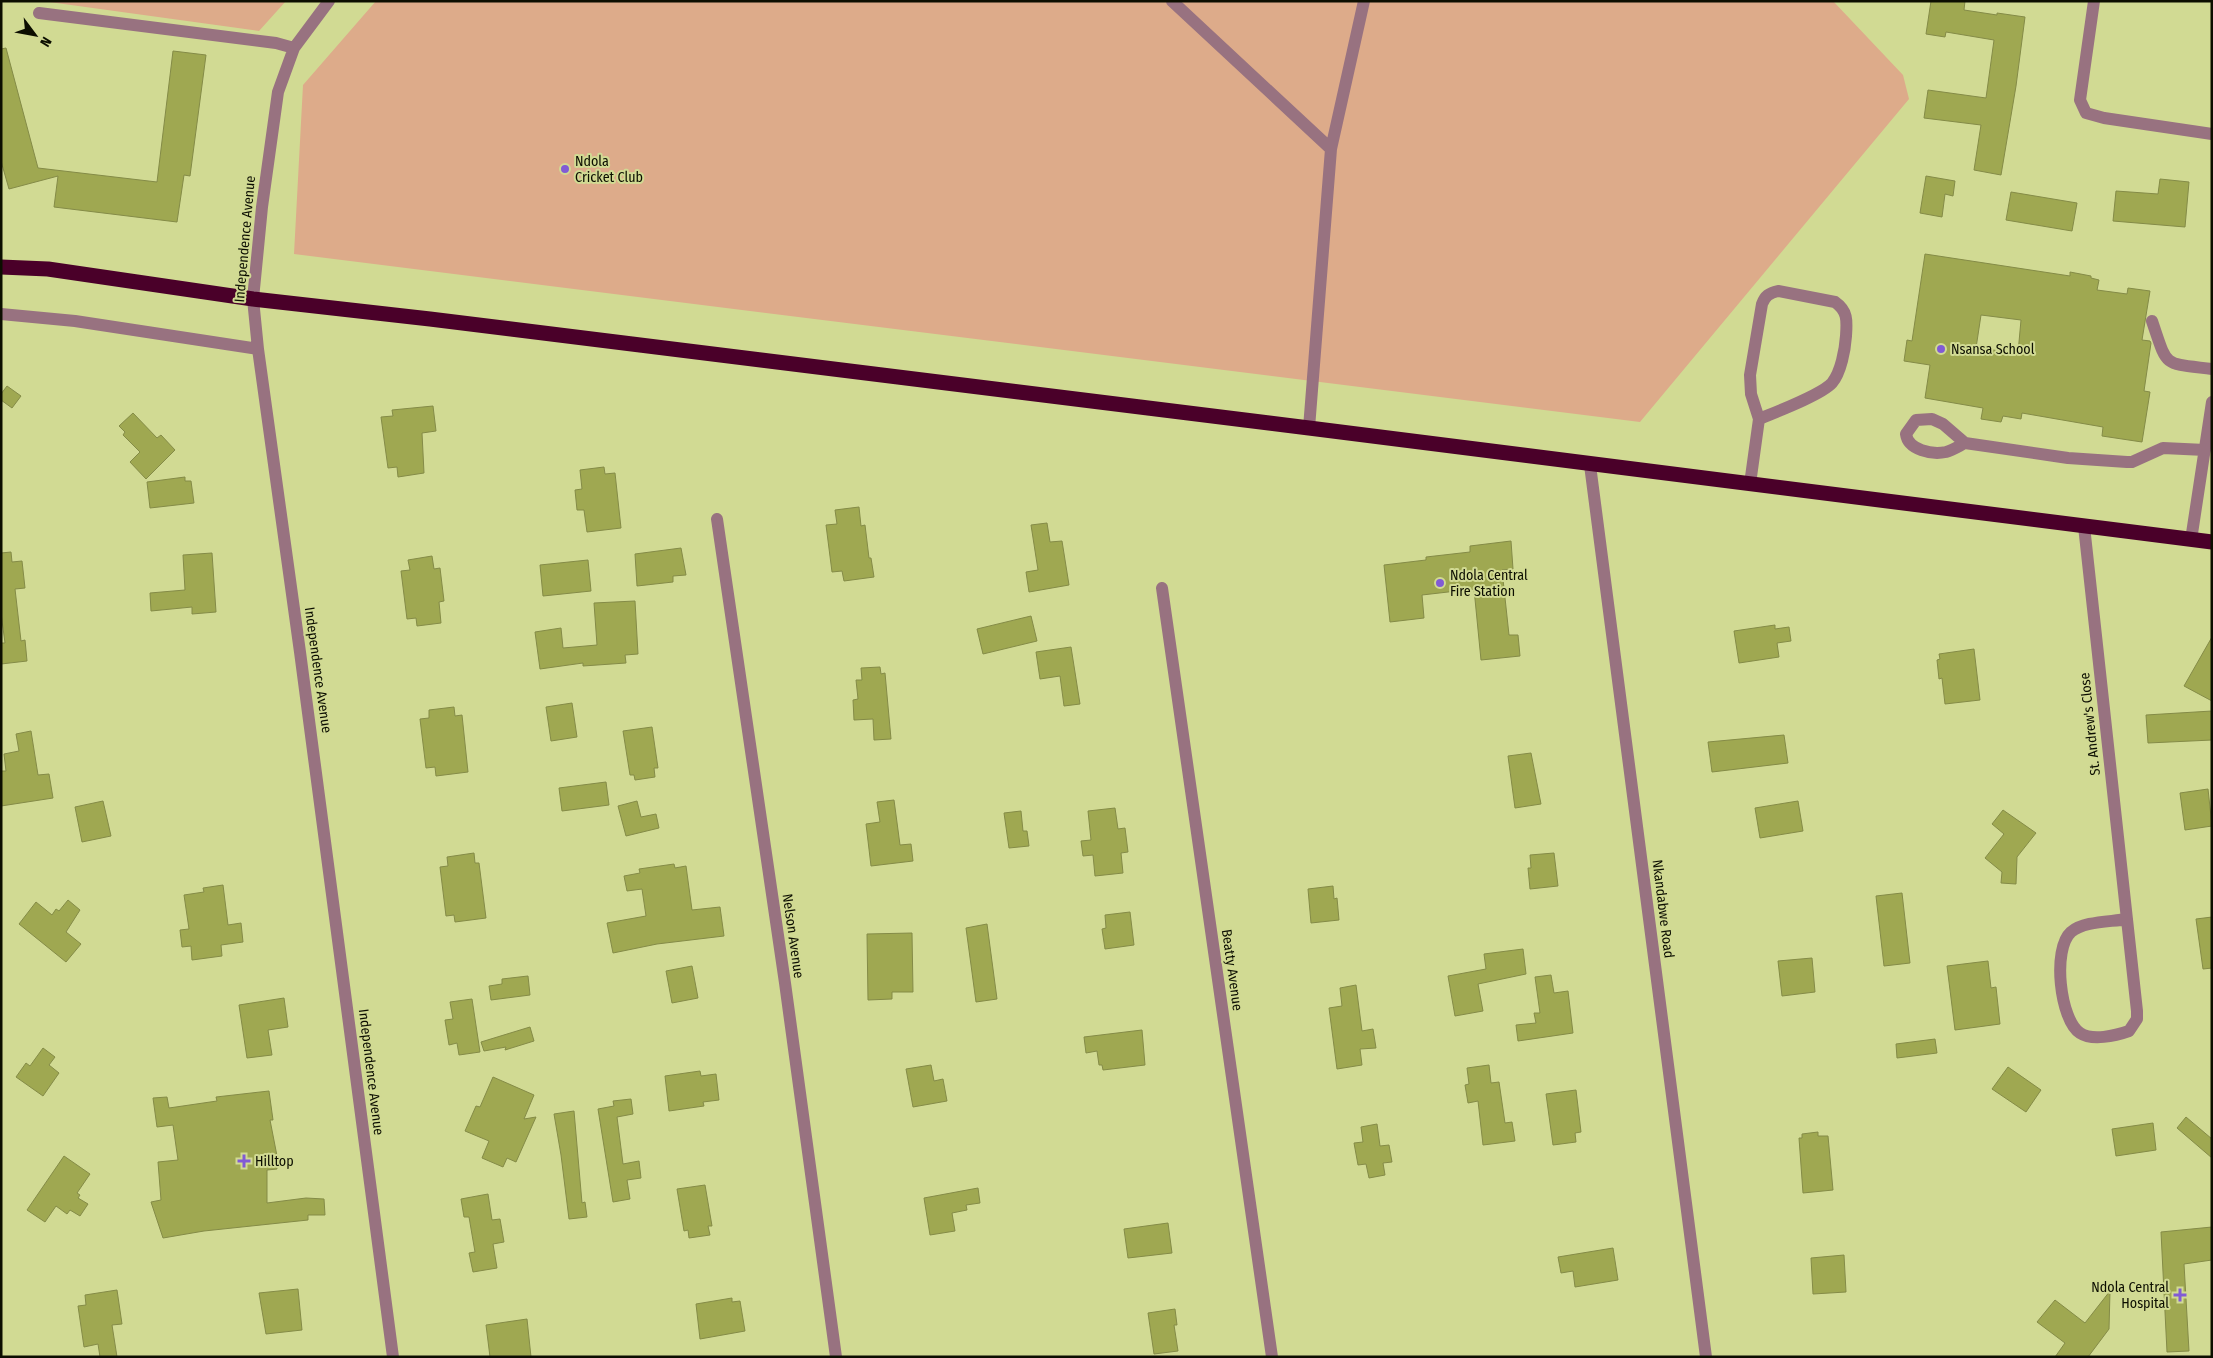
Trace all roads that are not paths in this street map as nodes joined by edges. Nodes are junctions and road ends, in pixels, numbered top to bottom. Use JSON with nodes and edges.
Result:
{"nodes":[{"id":1,"x":329,"y":1,"type":"edge"},
{"id":2,"x":1172,"y":1,"type":"edge"},
{"id":3,"x":1364,"y":1,"type":"edge"},
{"id":4,"x":2094,"y":1,"type":"edge"},
{"id":5,"x":39,"y":13,"type":"dead end"},
{"id":6,"x":294,"y":48,"type":"junction"},
{"id":7,"x":2212,"y":134,"type":"edge"},
{"id":8,"x":1331,"y":149,"type":"junction"},
{"id":9,"x":1,"y":267,"type":"edge"},
{"id":10,"x":253,"y":299,"type":"junction"},
{"id":11,"x":1,"y":314,"type":"edge"},
{"id":12,"x":2152,"y":321,"type":"dead end"},
{"id":13,"x":258,"y":349,"type":"junction"},
{"id":14,"x":2212,"y":370,"type":"edge"},
{"id":15,"x":2212,"y":402,"type":"edge"},
{"id":16,"x":1759,"y":419,"type":"junction"},
{"id":17,"x":1309,"y":428,"type":"junction"},
{"id":18,"x":1965,"y":442,"type":"dead end"},
{"id":19,"x":2204,"y":450,"type":"junction"},
{"id":20,"x":1590,"y":465,"type":"junction"},
{"id":21,"x":1750,"y":484,"type":"junction"},
{"id":22,"x":717,"y":519,"type":"dead end"},
{"id":23,"x":2084,"y":526,"type":"junction"},
{"id":24,"x":2191,"y":540,"type":"junction"},
{"id":25,"x":2212,"y":542,"type":"edge"},
{"id":26,"x":1162,"y":588,"type":"dead end"},
{"id":27,"x":2126,"y":919,"type":"junction"},
{"id":28,"x":393,"y":1357,"type":"edge"},
{"id":29,"x":836,"y":1357,"type":"edge"},
{"id":30,"x":1272,"y":1357,"type":"edge"},
{"id":31,"x":1706,"y":1357,"type":"edge"}],
"edges":[{"from":1,"to":6,"type":"street","name":"Independence Avenue"},
{"from":2,"to":8,"type":"street"},
{"from":3,"to":8,"type":"street"},
{"from":4,"to":7,"type":"street"},
{"from":5,"to":6,"type":"street"},
{"from":6,"to":10,"type":"street","name":"Independence Avenue"},
{"from":8,"to":17,"type":"street"},
{"from":9,"to":10,"type":"highway"},
{"from":10,"to":13,"type":"street","name":"Independence Avenue"},
{"from":10,"to":17,"type":"highway"},
{"from":11,"to":13,"type":"street"},
{"from":12,"to":14,"type":"street"},
{"from":13,"to":28,"type":"street","name":"Independence Avenue"},
{"from":15,"to":19,"type":"street"},
{"from":16,"to":16,"type":"street"},
{"from":16,"to":21,"type":"street"},
{"from":17,"to":20,"type":"highway"},
{"from":18,"to":19,"type":"street"},
{"from":19,"to":24,"type":"street"},
{"from":20,"to":21,"type":"highway"},
{"from":20,"to":31,"type":"street","name":"Nkandabwe Road"},
{"from":21,"to":23,"type":"highway"},
{"from":22,"to":29,"type":"street","name":"Nelson Avenue"},
{"from":23,"to":24,"type":"highway"},
{"from":23,"to":27,"type":"street","name":"St. Andrew's Close"},
{"from":24,"to":25,"type":"highway"},
{"from":26,"to":30,"type":"street","name":"Beatty Avenue"},
{"from":27,"to":27,"type":"street","name":"St. Andrew's Close"}]}
